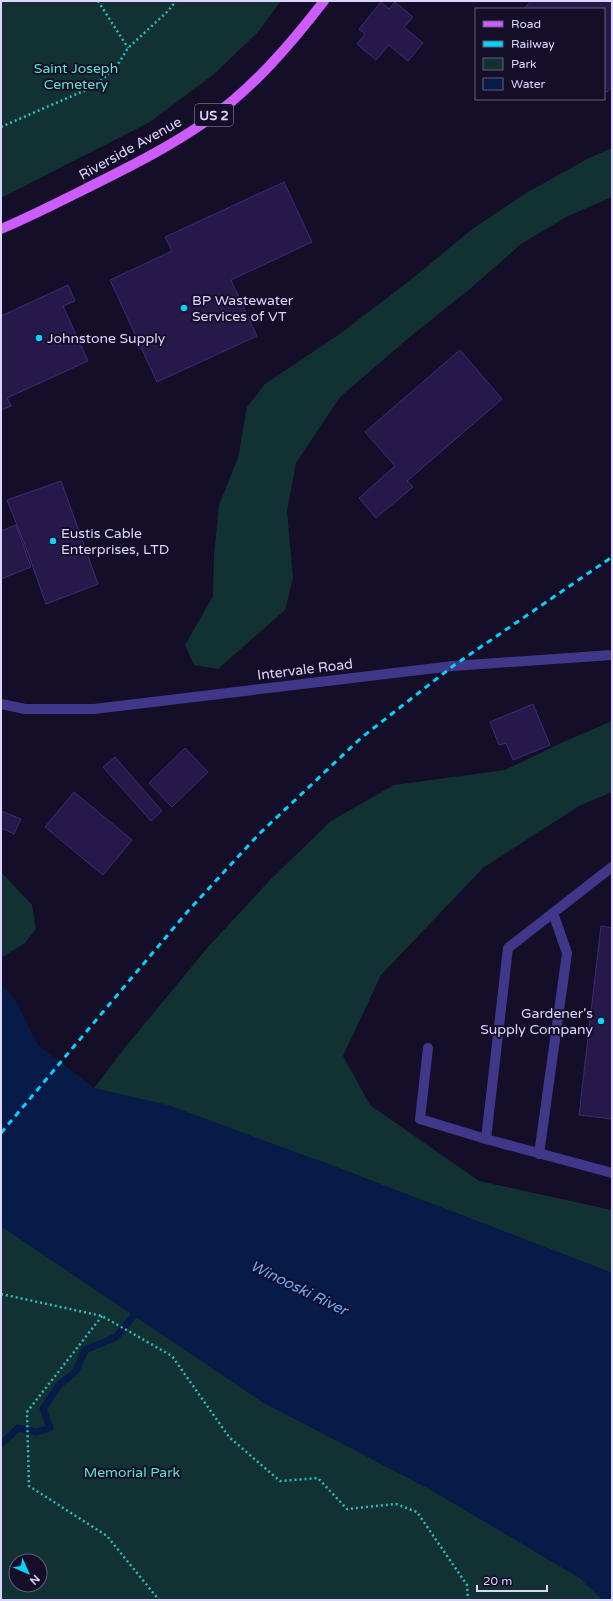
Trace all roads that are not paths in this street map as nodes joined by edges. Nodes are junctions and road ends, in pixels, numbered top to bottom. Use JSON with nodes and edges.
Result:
{"nodes":[{"id":1,"x":324,"y":1,"type":"edge"},
{"id":2,"x":1,"y":229,"type":"edge"},
{"id":3,"x":612,"y":655,"type":"edge"},
{"id":4,"x":1,"y":704,"type":"edge"},
{"id":5,"x":612,"y":867,"type":"edge"},
{"id":6,"x":553,"y":913,"type":"junction"},
{"id":7,"x":428,"y":1048,"type":"dead end"},
{"id":8,"x":486,"y":1140,"type":"junction"},
{"id":9,"x":539,"y":1154,"type":"junction"},
{"id":10,"x":612,"y":1173,"type":"edge"}],
"edges":[{"from":1,"to":2,"type":"main road","name":"Riverside Avenue","number":"US 2"},
{"from":3,"to":4,"type":"street","name":"Intervale Road"},
{"from":5,"to":6,"type":"street"},
{"from":6,"to":8,"type":"street"},
{"from":6,"to":9,"type":"street"},
{"from":7,"to":8,"type":"street"},
{"from":8,"to":9,"type":"street"},
{"from":9,"to":10,"type":"street"}]}
